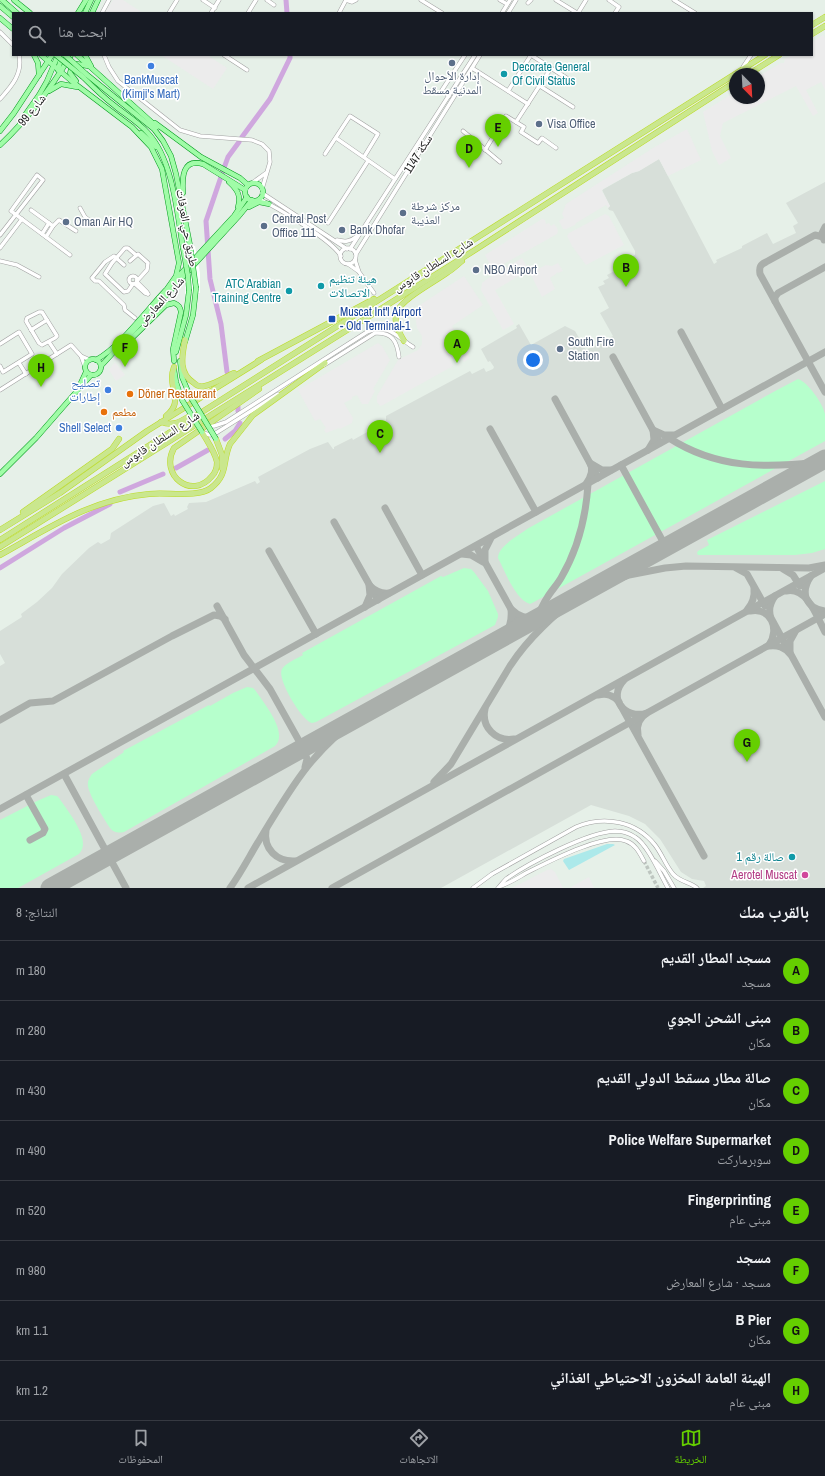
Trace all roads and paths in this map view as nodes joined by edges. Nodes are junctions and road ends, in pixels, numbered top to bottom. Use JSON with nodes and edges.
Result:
{"nodes":[{"id":1,"x":2,"y":0,"type":"edge"},
{"id":2,"x":14,"y":0,"type":"edge"},
{"id":3,"x":86,"y":0,"type":"edge"},
{"id":4,"x":91,"y":0,"type":"edge"},
{"id":5,"x":98,"y":0,"type":"edge"},
{"id":6,"x":109,"y":0,"type":"edge"},
{"id":7,"x":177,"y":0,"type":"edge"},
{"id":8,"x":203,"y":0,"type":"edge"},
{"id":9,"x":220,"y":0,"type":"edge"},
{"id":10,"x":256,"y":0,"type":"edge"},
{"id":11,"x":267,"y":0,"type":"edge"},
{"id":12,"x":346,"y":0,"type":"edge"},
{"id":13,"x":356,"y":0,"type":"edge"},
{"id":14,"x":421,"y":0,"type":"edge"},
{"id":15,"x":500,"y":0,"type":"edge"},
{"id":16,"x":510,"y":0,"type":"edge"},
{"id":17,"x":516,"y":0,"type":"edge"},
{"id":18,"x":556,"y":0,"type":"edge"},
{"id":19,"x":586,"y":0,"type":"edge"},
{"id":20,"x":609,"y":0,"type":"edge"},
{"id":21,"x":674,"y":0,"type":"edge"},
{"id":22,"x":274,"y":4,"type":"dead end"},
{"id":23,"x":507,"y":4,"type":"junction"},
{"id":24,"x":0,"y":6,"type":"edge"},
{"id":25,"x":213,"y":11,"type":"edge"},
{"id":26,"x":16,"y":12,"type":"edge"},
{"id":27,"x":29,"y":12,"type":"edge"},
{"id":28,"x":79,"y":12,"type":"edge"},
{"id":29,"x":85,"y":12,"type":"edge"},
{"id":30,"x":92,"y":12,"type":"edge"},
{"id":31,"x":103,"y":12,"type":"edge"},
{"id":32,"x":170,"y":12,"type":"edge"},
{"id":33,"x":249,"y":12,"type":"edge"},
{"id":34,"x":340,"y":12,"type":"edge"},
{"id":35,"x":440,"y":12,"type":"edge"},
{"id":36,"x":503,"y":12,"type":"edge"},
{"id":37,"x":509,"y":12,"type":"edge"},
{"id":38,"x":575,"y":12,"type":"edge"},
{"id":39,"x":578,"y":12,"type":"edge"},
{"id":40,"x":616,"y":12,"type":"edge"},
{"id":41,"x":693,"y":12,"type":"edge"},
{"id":42,"x":12,"y":16,"type":"edge"},
{"id":43,"x":0,"y":18,"type":"edge"},
{"id":44,"x":824,"y":18,"type":"edge"},
{"id":45,"x":813,"y":21,"type":"edge"},
{"id":46,"x":813,"y":24,"type":"edge"},
{"id":47,"x":825,"y":26,"type":"edge"},
{"id":48,"x":12,"y":28,"type":"edge"},
{"id":49,"x":0,"y":32,"type":"edge"},
{"id":50,"x":813,"y":33,"type":"edge"},
{"id":51,"x":12,"y":44,"type":"edge"},
{"id":52,"x":19,"y":56,"type":"edge"},
{"id":53,"x":34,"y":56,"type":"edge"},
{"id":54,"x":42,"y":56,"type":"edge"},
{"id":55,"x":51,"y":56,"type":"edge"},
{"id":56,"x":57,"y":56,"type":"edge"},
{"id":57,"x":58,"y":56,"type":"edge"},
{"id":58,"x":63,"y":56,"type":"edge"},
{"id":59,"x":64,"y":56,"type":"edge"},
{"id":60,"x":70,"y":56,"type":"edge"},
{"id":61,"x":78,"y":56,"type":"edge"},
{"id":62,"x":86,"y":56,"type":"edge"},
{"id":63,"x":104,"y":56,"type":"edge"},
{"id":64,"x":226,"y":56,"type":"edge"},
{"id":65,"x":464,"y":56,"type":"edge"},
{"id":66,"x":474,"y":56,"type":"edge"},
{"id":67,"x":479,"y":56,"type":"edge"},
{"id":68,"x":530,"y":56,"type":"edge"},
{"id":69,"x":533,"y":56,"type":"edge"},
{"id":70,"x":751,"y":56,"type":"edge"},
{"id":71,"x":763,"y":56,"type":"edge"},
{"id":72,"x":777,"y":56,"type":"edge"},
{"id":73,"x":48,"y":61,"type":"junction"},
{"id":74,"x":53,"y":66,"type":"junction"},
{"id":75,"x":90,"y":67,"type":"junction"},
{"id":76,"x":472,"y":68,"type":"junction"},
{"id":77,"x":551,"y":68,"type":"junction"},
{"id":78,"x":742,"y":68,"type":"edge"},
{"id":79,"x":745,"y":68,"type":"edge"},
{"id":80,"x":758,"y":68,"type":"edge"},
{"id":81,"x":247,"y":70,"type":"dead end"},
{"id":82,"x":59,"y":71,"type":"junction"},
{"id":83,"x":96,"y":72,"type":"junction"},
{"id":84,"x":39,"y":75,"type":"junction"},
{"id":85,"x":84,"y":76,"type":"junction"},
{"id":86,"x":729,"y":78,"type":"edge"},
{"id":87,"x":568,"y":79,"type":"dead end"},
{"id":88,"x":540,"y":86,"type":"junction"},
{"id":89,"x":729,"y":86,"type":"edge"},
{"id":90,"x":83,"y":89,"type":"junction"},
{"id":91,"x":508,"y":91,"type":"junction"},
{"id":92,"x":46,"y":93,"type":"junction"},
{"id":93,"x":448,"y":96,"type":"junction"},
{"id":94,"x":0,"y":99,"type":"edge"},
{"id":95,"x":528,"y":104,"type":"junction"},
{"id":96,"x":573,"y":107,"type":"dead end"},
{"id":97,"x":147,"y":118,"type":"junction"},
{"id":98,"x":516,"y":122,"type":"junction"},
{"id":99,"x":132,"y":127,"type":"junction"},
{"id":100,"x":0,"y":131,"type":"edge"},
{"id":101,"x":463,"y":131,"type":"dead end"},
{"id":102,"x":14,"y":132,"type":"junction"},
{"id":103,"x":336,"y":138,"type":"junction"},
{"id":104,"x":0,"y":145,"type":"edge"},
{"id":105,"x":166,"y":146,"type":"junction"},
{"id":106,"x":556,"y":148,"type":"dead end"},
{"id":107,"x":485,"y":150,"type":"junction"},
{"id":108,"x":161,"y":152,"type":"junction"},
{"id":109,"x":325,"y":154,"type":"dead end"},
{"id":110,"x":364,"y":157,"type":"junction"},
{"id":111,"x":368,"y":161,"type":"junction"},
{"id":112,"x":500,"y":162,"type":"dead end"},
{"id":113,"x":267,"y":173,"type":"junction"},
{"id":114,"x":219,"y":174,"type":"junction"},
{"id":115,"x":395,"y":179,"type":"junction"},
{"id":116,"x":250,"y":184,"type":"junction"},
{"id":117,"x":245,"y":190,"type":"junction"},
{"id":118,"x":262,"y":191,"type":"junction"},
{"id":119,"x":247,"y":197,"type":"junction"},
{"id":120,"x":258,"y":199,"type":"junction"},
{"id":121,"x":252,"y":200,"type":"junction"},
{"id":122,"x":269,"y":204,"type":"junction"},
{"id":123,"x":184,"y":207,"type":"junction"},
{"id":124,"x":80,"y":208,"type":"dead end"},
{"id":125,"x":31,"y":210,"type":"dead end"},
{"id":126,"x":243,"y":212,"type":"junction"},
{"id":127,"x":16,"y":215,"type":"junction"},
{"id":128,"x":234,"y":216,"type":"junction"},
{"id":129,"x":22,"y":219,"type":"junction"},
{"id":130,"x":49,"y":223,"type":"junction"},
{"id":131,"x":328,"y":223,"type":"dead end"},
{"id":132,"x":94,"y":224,"type":"dead end"},
{"id":133,"x":53,"y":226,"type":"junction"},
{"id":134,"x":76,"y":231,"type":"dead end"},
{"id":135,"x":42,"y":234,"type":"junction"},
{"id":136,"x":359,"y":234,"type":"junction"},
{"id":137,"x":0,"y":235,"type":"edge"},
{"id":138,"x":46,"y":237,"type":"junction"},
{"id":139,"x":214,"y":240,"type":"junction"},
{"id":140,"x":334,"y":240,"type":"junction"},
{"id":141,"x":0,"y":248,"type":"edge"},
{"id":142,"x":349,"y":249,"type":"junction"},
{"id":143,"x":475,"y":250,"type":"junction"},
{"id":144,"x":136,"y":254,"type":"junction"},
{"id":145,"x":356,"y":254,"type":"junction"},
{"id":146,"x":70,"y":255,"type":"dead end"},
{"id":147,"x":201,"y":255,"type":"junction"},
{"id":148,"x":341,"y":256,"type":"junction"},
{"id":149,"x":116,"y":258,"type":"junction"},
{"id":150,"x":130,"y":260,"type":"dead end"},
{"id":151,"x":355,"y":260,"type":"junction"},
{"id":152,"x":0,"y":261,"type":"edge"},
{"id":153,"x":348,"y":264,"type":"junction"},
{"id":154,"x":124,"y":265,"type":"dead end"},
{"id":155,"x":359,"y":272,"type":"junction"},
{"id":156,"x":39,"y":277,"type":"dead end"},
{"id":157,"x":409,"y":281,"type":"junction"},
{"id":158,"x":164,"y":293,"type":"junction"},
{"id":159,"x":374,"y":293,"type":"dead end"},
{"id":160,"x":135,"y":318,"type":"dead end"},
{"id":161,"x":48,"y":320,"type":"junction"},
{"id":162,"x":31,"y":330,"type":"junction"},
{"id":163,"x":185,"y":340,"type":"junction"},
{"id":164,"x":404,"y":341,"type":"junction"},
{"id":165,"x":49,"y":342,"type":"junction"},
{"id":166,"x":0,"y":344,"type":"edge"},
{"id":167,"x":413,"y":347,"type":"dead end"},
{"id":168,"x":115,"y":350,"type":"junction"},
{"id":169,"x":57,"y":354,"type":"junction"},
{"id":170,"x":81,"y":356,"type":"junction"},
{"id":171,"x":399,"y":357,"type":"dead end"},
{"id":172,"x":90,"y":360,"type":"junction"},
{"id":173,"x":96,"y":360,"type":"junction"},
{"id":174,"x":261,"y":360,"type":"junction"},
{"id":175,"x":174,"y":361,"type":"junction"},
{"id":176,"x":18,"y":363,"type":"junction"},
{"id":177,"x":325,"y":364,"type":"joint"},
{"id":178,"x":0,"y":366,"type":"edge"},
{"id":179,"x":101,"y":366,"type":"junction"},
{"id":180,"x":290,"y":366,"type":"junction"},
{"id":181,"x":174,"y":367,"type":"junction"},
{"id":182,"x":86,"y":369,"type":"junction"},
{"id":183,"x":309,"y":373,"type":"junction"},
{"id":184,"x":26,"y":374,"type":"junction"},
{"id":185,"x":91,"y":375,"type":"junction"},
{"id":186,"x":79,"y":387,"type":"junction"},
{"id":187,"x":0,"y":390,"type":"edge"},
{"id":188,"x":193,"y":402,"type":"junction"},
{"id":189,"x":186,"y":406,"type":"junction"},
{"id":190,"x":208,"y":407,"type":"junction"},
{"id":191,"x":161,"y":422,"type":"dead end"},
{"id":192,"x":208,"y":426,"type":"junction"},
{"id":193,"x":147,"y":431,"type":"junction"},
{"id":194,"x":202,"y":432,"type":"junction"},
{"id":195,"x":214,"y":437,"type":"junction"},
{"id":196,"x":119,"y":439,"type":"dead end"},
{"id":197,"x":222,"y":465,"type":"junction"},
{"id":198,"x":0,"y":474,"type":"edge"},
{"id":199,"x":0,"y":530,"type":"edge"},
{"id":200,"x":0,"y":540,"type":"edge"},
{"id":201,"x":0,"y":547,"type":"edge"},
{"id":202,"x":0,"y":555,"type":"edge"},
{"id":203,"x":651,"y":858,"type":"junction"},
{"id":204,"x":644,"y":861,"type":"tunnel mouth"},
{"id":205,"x":499,"y":887,"type":"edge"},
{"id":206,"x":473,"y":888,"type":"edge"},
{"id":207,"x":668,"y":888,"type":"edge"},
{"id":208,"x":674,"y":888,"type":"edge"},
{"id":209,"x":697,"y":888,"type":"edge"}],
"edges":[{"from":1,"to":26,"type":"main road"},
{"from":2,"to":27,"type":"main road"},
{"from":3,"to":28,"type":"main road"},
{"from":4,"to":29,"type":"main road"},
{"from":5,"to":30,"type":"main road"},
{"from":6,"to":31,"type":"street"},
{"from":7,"to":32,"type":"street"},
{"from":8,"to":25,"type":"street"},
{"from":9,"to":25,"type":"street"},
{"from":10,"to":33,"type":"street"},
{"from":11,"to":22,"type":"street"},
{"from":12,"to":13,"type":"street"},
{"from":12,"to":34,"type":"street"},
{"from":14,"to":35,"type":"street"},
{"from":15,"to":23,"type":"street"},
{"from":16,"to":23,"type":"street"},
{"from":17,"to":37,"type":"street"},
{"from":18,"to":38,"type":"street"},
{"from":19,"to":39,"type":"street"},
{"from":20,"to":40,"type":"street"},
{"from":21,"to":41,"type":"street"},
{"from":23,"to":36,"type":"street"},
{"from":24,"to":42,"type":"main road"},
{"from":43,"to":48,"type":"main road"},
{"from":44,"to":45,"type":"street"},
{"from":44,"to":46,"type":"highway"},
{"from":47,"to":50,"type":"highway"},
{"from":49,"to":51,"type":"street"},
{"from":52,"to":94,"type":"street"},
{"from":53,"to":84,"type":"main road"},
{"from":54,"to":73,"type":"main road"},
{"from":55,"to":73,"type":"main road","name":"99 شارع"},
{"from":56,"to":74,"type":"main road"},
{"from":57,"to":85,"type":"main road","name":"طريق حي العرفات","bridge":true},
{"from":58,"to":82,"type":"main road"},
{"from":59,"to":85,"type":"main road","name":"طريق حي العرفات","bridge":true},
{"from":60,"to":82,"type":"main road","name":"99 شارع"},
{"from":61,"to":75,"type":"main road"},
{"from":62,"to":83,"type":"main road"},
{"from":63,"to":113,"type":"street"},
{"from":64,"to":81,"type":"street"},
{"from":65,"to":93,"type":"street"},
{"from":66,"to":93,"type":"street","name":"سكة 1147"},
{"from":67,"to":76,"type":"street","name":"سكة 1147"},
{"from":68,"to":91,"type":"street"},
{"from":69,"to":77,"type":"street"},
{"from":70,"to":78,"type":"street"},
{"from":71,"to":79,"type":"highway","name":"شارع السلطان قابوس"},
{"from":72,"to":80,"type":"highway"},
{"from":73,"to":74,"type":"main road"},
{"from":73,"to":84,"type":"main road","name":"99 شارع"},
{"from":74,"to":82,"type":"main road"},
{"from":74,"to":102,"type":"main road"},
{"from":75,"to":83,"type":"main road"},
{"from":75,"to":90,"type":"main road"},
{"from":76,"to":91,"type":"street"},
{"from":76,"to":145,"type":"street","name":"سكة 1147"},
{"from":77,"to":87,"type":"street"},
{"from":77,"to":88,"type":"street"},
{"from":82,"to":90,"type":"main road"},
{"from":82,"to":92,"type":"main road","name":"99 شارع"},
{"from":83,"to":97,"type":"main road"},
{"from":84,"to":100,"type":"main road","name":"99 شارع"},
{"from":85,"to":105,"type":"main road","name":"طريق حي العرفات"},
{"from":85,"to":108,"type":"main road","name":"طريق حي العرفات"},
{"from":86,"to":157,"type":"highway","name":"شارع السلطان قابوس"},
{"from":88,"to":95,"type":"street"},
{"from":88,"to":96,"type":"street"},
{"from":89,"to":143,"type":"highway","name":"شارع السلطان قابوس"},
{"from":90,"to":92,"type":"main road"},
{"from":90,"to":99,"type":"main road"},
{"from":91,"to":95,"type":"street"},
{"from":92,"to":102,"type":"main road","name":"99 شارع"},
{"from":93,"to":115,"type":"street","name":"سكة 1147"},
{"from":95,"to":98,"type":"street"},
{"from":97,"to":105,"type":"main road"},
{"from":97,"to":116,"type":"main road"},
{"from":98,"to":106,"type":"street"},
{"from":98,"to":107,"type":"street"},
{"from":99,"to":108,"type":"main road"},
{"from":99,"to":158,"type":"main road"},
{"from":101,"to":107,"type":"street"},
{"from":102,"to":104,"type":"main road","name":"99 شارع"},
{"from":103,"to":109,"type":"street"},
{"from":103,"to":110,"type":"street"},
{"from":103,"to":110,"type":"street"},
{"from":105,"to":123,"type":"main road","name":"طريق حي العرفات"},
{"from":107,"to":112,"type":"street"},
{"from":108,"to":175,"type":"main road","name":"طريق حي العرفات","bridge":true},
{"from":110,"to":111,"type":"street"},
{"from":111,"to":115,"type":"street"},
{"from":111,"to":131,"type":"street"},
{"from":113,"to":116,"type":"street"},
{"from":113,"to":118,"type":"street"},
{"from":114,"to":117,"type":"main road"},
{"from":114,"to":123,"type":"main road"},
{"from":114,"to":128,"type":"main road"},
{"from":115,"to":136,"type":"street","name":"سكة 1147"},
{"from":116,"to":117,"type":"main road"},
{"from":116,"to":118,"type":"main road"},
{"from":117,"to":119,"type":"main road"},
{"from":118,"to":120,"type":"main road"},
{"from":118,"to":140,"type":"street"},
{"from":119,"to":121,"type":"main road"},
{"from":119,"to":128,"type":"main road","name":"شارع المعارض"},
{"from":120,"to":121,"type":"main road"},
{"from":120,"to":122,"type":"street"},
{"from":121,"to":126,"type":"main road","name":"شارع المعارض"},
{"from":122,"to":126,"type":"main road"},
{"from":122,"to":148,"type":"street"},
{"from":123,"to":163,"type":"main road","name":"طريق حي العرفات","bridge":true},
{"from":124,"to":132,"type":"street"},
{"from":125,"to":130,"type":"street"},
{"from":126,"to":139,"type":"main road","name":"شارع المعارض"},
{"from":127,"to":127,"type":"street"},
{"from":127,"to":129,"type":"street"},
{"from":127,"to":137,"type":"street"},
{"from":128,"to":139,"type":"main road","name":"شارع المعارض"},
{"from":129,"to":135,"type":"street"},
{"from":129,"to":141,"type":"street"},
{"from":130,"to":133,"type":"street"},
{"from":130,"to":135,"type":"street"},
{"from":133,"to":134,"type":"street"},
{"from":133,"to":138,"type":"street"},
{"from":135,"to":138,"type":"street"},
{"from":136,"to":140,"type":"street"},
{"from":136,"to":142,"type":"street","name":"سكة 1147"},
{"from":138,"to":146,"type":"street"},
{"from":139,"to":147,"type":"main road","name":"شارع المعارض"},
{"from":140,"to":142,"type":"street"},
{"from":142,"to":145,"type":"street"},
{"from":142,"to":148,"type":"street"},
{"from":143,"to":164,"type":"highway"},
{"from":143,"to":180,"type":"highway","name":"شارع السلطان قابوس"},
{"from":144,"to":149,"type":"street"},
{"from":144,"to":149,"type":"street"},
{"from":144,"to":150,"type":"street"},
{"from":145,"to":151,"type":"street"},
{"from":147,"to":158,"type":"main road","name":"شارع المعارض"},
{"from":147,"to":168,"type":"main road","name":"شارع المعارض"},
{"from":148,"to":153,"type":"street"},
{"from":149,"to":154,"type":"street"},
{"from":149,"to":160,"type":"street"},
{"from":151,"to":153,"type":"street"},
{"from":151,"to":155,"type":"street"},
{"from":152,"to":156,"type":"street"},
{"from":153,"to":155,"type":"street"},
{"from":155,"to":159,"type":"street"},
{"from":157,"to":174,"type":"highway"},
{"from":157,"to":190,"type":"highway","name":"شارع السلطان قابوس"},
{"from":158,"to":173,"type":"main road","name":"شارع المعارض"},
{"from":161,"to":162,"type":"street"},
{"from":161,"to":162,"type":"street"},
{"from":161,"to":165,"type":"street"},
{"from":162,"to":165,"type":"street"},
{"from":163,"to":174,"type":"highway"},
{"from":163,"to":188,"type":"main road","name":"طريق حي العرفات","bridge":true},
{"from":164,"to":167,"type":"street"},
{"from":164,"to":183,"type":"street"},
{"from":165,"to":169,"type":"street"},
{"from":166,"to":176,"type":"street"},
{"from":168,"to":175,"type":"main road"},
{"from":168,"to":179,"type":"main road","name":"شارع المعارض"},
{"from":169,"to":170,"type":"street"},
{"from":169,"to":184,"type":"street"},
{"from":170,"to":172,"type":"street"},
{"from":170,"to":182,"type":"street"},
{"from":171,"to":177,"type":"street"},
{"from":172,"to":173,"type":"main road"},
{"from":172,"to":182,"type":"main road"},
{"from":173,"to":179,"type":"main road"},
{"from":174,"to":188,"type":"highway"},
{"from":175,"to":181,"type":"main road","name":"طريق حي العرفات"},
{"from":176,"to":178,"type":"street"},
{"from":176,"to":184,"type":"street"},
{"from":177,"to":183,"type":"highway"},
{"from":179,"to":185,"type":"main road"},
{"from":180,"to":197,"type":"highway"},
{"from":180,"to":201,"type":"highway","name":"شارع السلطان قابوس"},
{"from":181,"to":189,"type":"main road","name":"طريق حي العرفات","bridge":true},
{"from":181,"to":193,"type":"highway"},
{"from":182,"to":185,"type":"main road"},
{"from":182,"to":186,"type":"main road"},
{"from":183,"to":192,"type":"street"},
{"from":183,"to":195,"type":"street"},
{"from":183,"to":197,"type":"highway"},
{"from":184,"to":187,"type":"street"},
{"from":185,"to":186,"type":"main road"},
{"from":186,"to":198,"type":"main road"},
{"from":188,"to":189,"type":"highway","bridge":true},
{"from":188,"to":192,"type":"main road","name":"طريق حي العرفات","bridge":true},
{"from":189,"to":193,"type":"highway"},
{"from":189,"to":194,"type":"main road","name":"طريق حي العرفات","bridge":true},
{"from":190,"to":191,"type":"highway"},
{"from":190,"to":200,"type":"highway","name":"شارع السلطان قابوس"},
{"from":192,"to":195,"type":"main road","name":"طريق حي العرفات","bridge":true},
{"from":193,"to":199,"type":"highway"},
{"from":194,"to":195,"type":"street"},
{"from":194,"to":197,"type":"highway"},
{"from":195,"to":197,"type":"highway"},
{"from":196,"to":199,"type":"highway"},
{"from":197,"to":202,"type":"highway"},
{"from":203,"to":205,"type":"street"},
{"from":203,"to":207,"type":"street"},
{"from":203,"to":208,"type":"street"},
{"from":204,"to":205,"type":"street"},
{"from":206,"to":209,"type":"street"}]}
